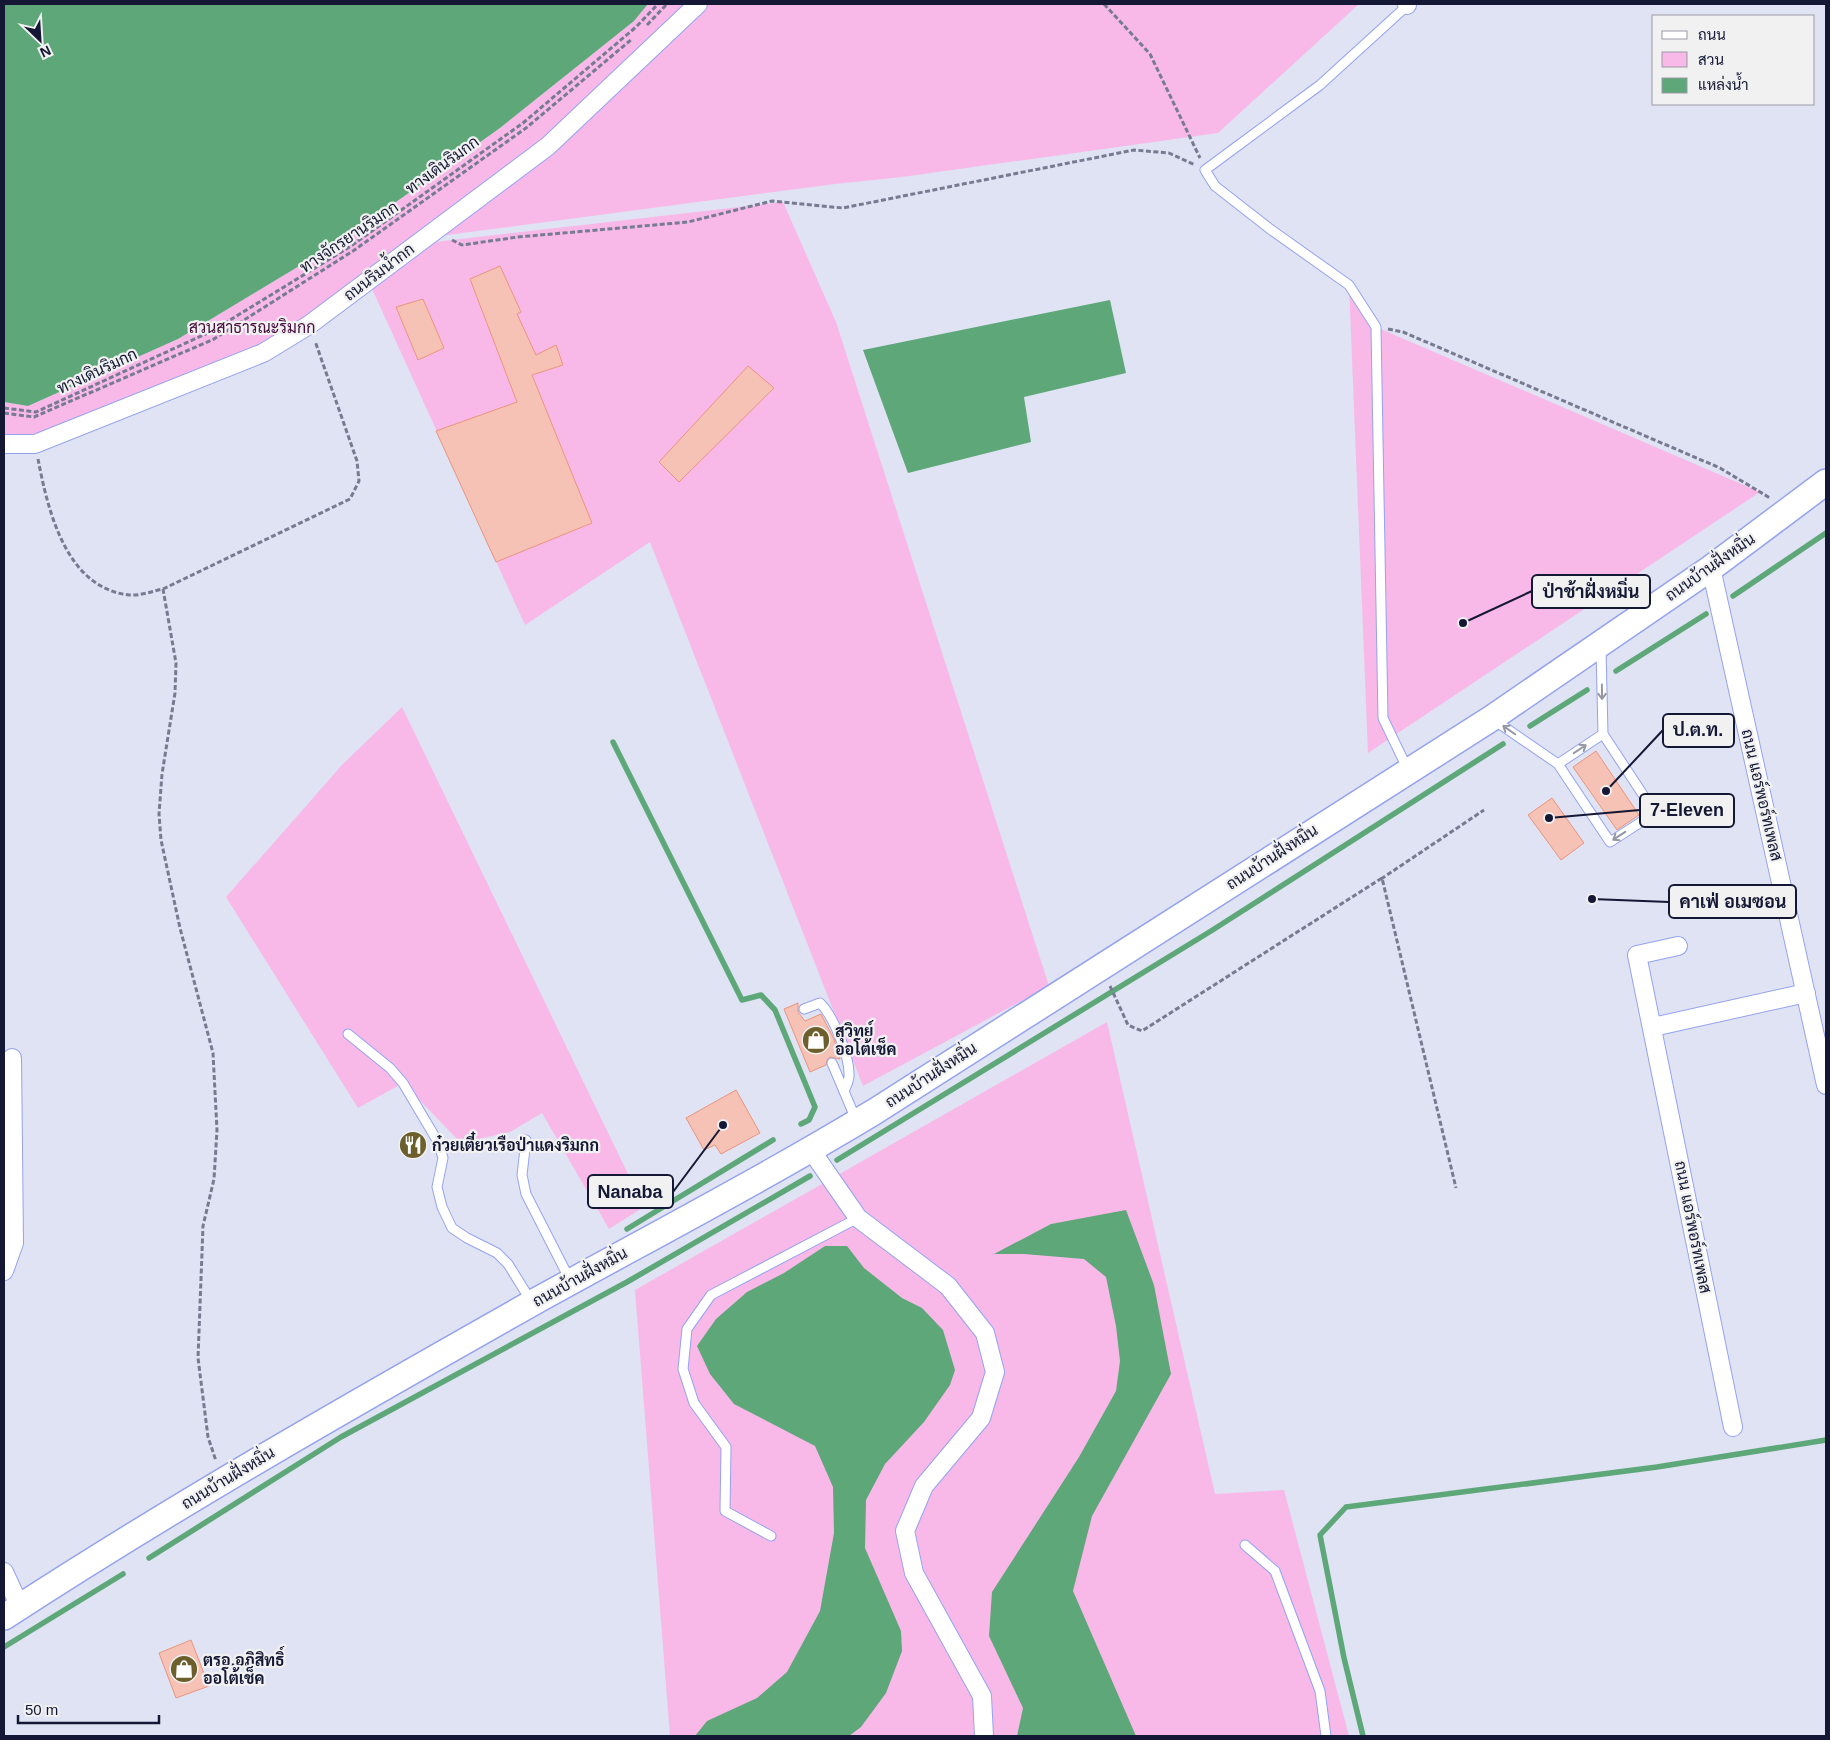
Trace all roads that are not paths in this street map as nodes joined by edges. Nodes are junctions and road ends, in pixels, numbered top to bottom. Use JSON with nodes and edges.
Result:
{"nodes":[{"id":1,"x":698,"y":4,"type":"edge"},
{"id":2,"x":1408,"y":4,"type":"edge"},
{"id":3,"x":4,"y":444,"type":"edge"},
{"id":4,"x":1826,"y":482,"type":"edge"},
{"id":5,"x":1711,"y":568,"type":"junction"},
{"id":6,"x":1601,"y":643,"type":"junction"},
{"id":7,"x":1492,"y":718,"type":"junction"},
{"id":8,"x":1603,"y":734,"type":"junction"},
{"id":9,"x":1558,"y":764,"type":"junction"},
{"id":10,"x":1408,"y":770,"type":"junction"},
{"id":11,"x":1678,"y":946,"type":"dead end"},
{"id":12,"x":1806,"y":993,"type":"junction"},
{"id":13,"x":804,"y":1009,"type":"dead end"},
{"id":14,"x":1653,"y":1027,"type":"junction"},
{"id":15,"x":348,"y":1034,"type":"dead end"},
{"id":16,"x":12,"y":1058,"type":"dead end"},
{"id":17,"x":832,"y":1062,"type":"dead end"},
{"id":18,"x":1826,"y":1085,"type":"edge"},
{"id":19,"x":844,"y":1091,"type":"junction"},
{"id":20,"x":857,"y":1122,"type":"junction"},
{"id":21,"x":526,"y":1140,"type":"dead end"},
{"id":22,"x":811,"y":1150,"type":"junction"},
{"id":23,"x":858,"y":1218,"type":"junction"},
{"id":24,"x":4,"y":1271,"type":"edge"},
{"id":25,"x":571,"y":1282,"type":"junction"},
{"id":26,"x":532,"y":1304,"type":"junction"},
{"id":27,"x":1734,"y":1427,"type":"dead end"},
{"id":28,"x":771,"y":1536,"type":"dead end"},
{"id":29,"x":1245,"y":1544,"type":"dead end"},
{"id":30,"x":4,"y":1572,"type":"edge"},
{"id":31,"x":12,"y":1612,"type":"edge"},
{"id":32,"x":984,"y":1736,"type":"edge"},
{"id":33,"x":1326,"y":1736,"type":"edge"}],
"edges":[{"from":1,"to":3,"type":"street","name":"ถนนริมน้ำกก"},
{"from":2,"to":10,"type":"lane"},
{"from":4,"to":5,"type":"street","name":"ถนนบ้านฝั่งหมิ่น"},
{"from":5,"to":6,"type":"street","name":"ถนนบ้านฝั่งหมิ่น"},
{"from":5,"to":12,"type":"street","name":"ถนน แอร์พอร์ทเพลส"},
{"from":6,"to":7,"type":"street","name":"ถนนบ้านฝั่งหมิ่น"},
{"from":6,"to":8,"type":"lane","one_way":true},
{"from":9,"to":7,"type":"lane","one_way":true},
{"from":7,"to":10,"type":"street","name":"ถนนบ้านฝั่งหมิ่น"},
{"from":9,"to":8,"type":"lane","one_way":true},
{"from":8,"to":9,"type":"lane","one_way":true},
{"from":10,"to":20,"type":"street","name":"ถนนบ้านฝั่งหมิ่น"},
{"from":11,"to":14,"type":"street","name":"ถนน แอร์พอร์ทเพลส"},
{"from":12,"to":14,"type":"street"},
{"from":12,"to":18,"type":"street","name":"ถนน แอร์พอร์ทเพลส"},
{"from":13,"to":19,"type":"lane"},
{"from":14,"to":27,"type":"street","name":"ถนน แอร์พอร์ทเพลส"},
{"from":15,"to":26,"type":"lane"},
{"from":16,"to":24,"type":"street"},
{"from":17,"to":19,"type":"lane"},
{"from":19,"to":20,"type":"lane"},
{"from":20,"to":22,"type":"street","name":"ถนนบ้านฝั่งหมิ่น"},
{"from":21,"to":25,"type":"lane"},
{"from":22,"to":23,"type":"street"},
{"from":22,"to":25,"type":"street","name":"ถนนบ้านฝั่งหมิ่น"},
{"from":23,"to":28,"type":"lane"},
{"from":23,"to":32,"type":"street"},
{"from":25,"to":26,"type":"street","name":"ถนนบ้านฝั่งหมิ่น"},
{"from":26,"to":31,"type":"street","name":"ถนนบ้านฝั่งหมิ่น"},
{"from":29,"to":33,"type":"lane"},
{"from":30,"to":31,"type":"street"}]}
